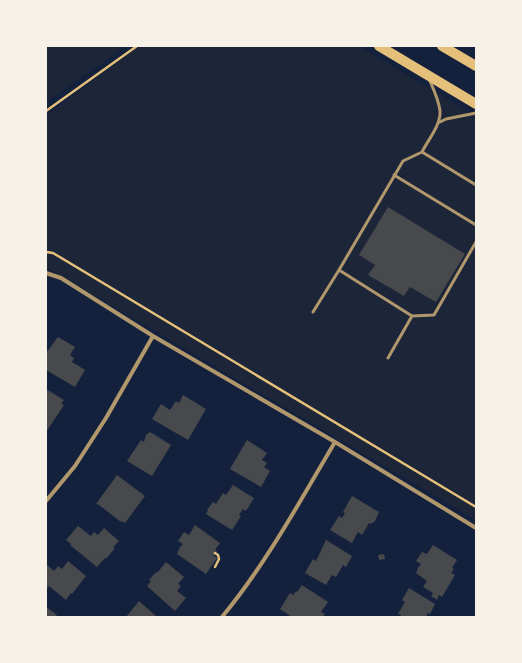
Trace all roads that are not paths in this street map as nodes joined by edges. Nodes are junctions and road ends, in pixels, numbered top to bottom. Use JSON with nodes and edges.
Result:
{"nodes":[{"id":1,"x":379,"y":46,"type":"edge"},
{"id":2,"x":442,"y":46,"type":"edge"},
{"id":3,"x":476,"y":66,"type":"edge"},
{"id":4,"x":429,"y":76,"type":"junction"},
{"id":5,"x":476,"y":104,"type":"edge"},
{"id":6,"x":476,"y":113,"type":"edge"},
{"id":7,"x":438,"y":123,"type":"junction"},
{"id":8,"x":422,"y":152,"type":"junction"},
{"id":9,"x":394,"y":175,"type":"junction"},
{"id":10,"x":476,"y":185,"type":"edge"},
{"id":11,"x":476,"y":225,"type":"edge"},
{"id":12,"x":476,"y":242,"type":"edge"},
{"id":13,"x":339,"y":270,"type":"junction"},
{"id":14,"x":46,"y":273,"type":"edge"},
{"id":15,"x":313,"y":312,"type":"dead end"},
{"id":16,"x":412,"y":316,"type":"junction"},
{"id":17,"x":153,"y":336,"type":"junction"},
{"id":18,"x":388,"y":358,"type":"dead end"},
{"id":19,"x":335,"y":442,"type":"junction"},
{"id":20,"x":46,"y":501,"type":"edge"},
{"id":21,"x":476,"y":528,"type":"edge"},
{"id":22,"x":222,"y":617,"type":"edge"}],
"edges":[{"from":1,"to":4,"type":"main road"},
{"from":2,"to":3,"type":"main road"},
{"from":4,"to":5,"type":"main road"},
{"from":4,"to":7,"type":"lane"},
{"from":6,"to":7,"type":"lane"},
{"from":7,"to":8,"type":"lane"},
{"from":8,"to":9,"type":"lane"},
{"from":8,"to":10,"type":"lane"},
{"from":9,"to":11,"type":"lane"},
{"from":9,"to":13,"type":"lane"},
{"from":12,"to":16,"type":"lane"},
{"from":13,"to":15,"type":"lane"},
{"from":13,"to":16,"type":"lane"},
{"from":14,"to":17,"type":"street"},
{"from":16,"to":18,"type":"lane"},
{"from":17,"to":19,"type":"street"},
{"from":17,"to":20,"type":"street"},
{"from":19,"to":21,"type":"street"},
{"from":19,"to":22,"type":"street"}]}
